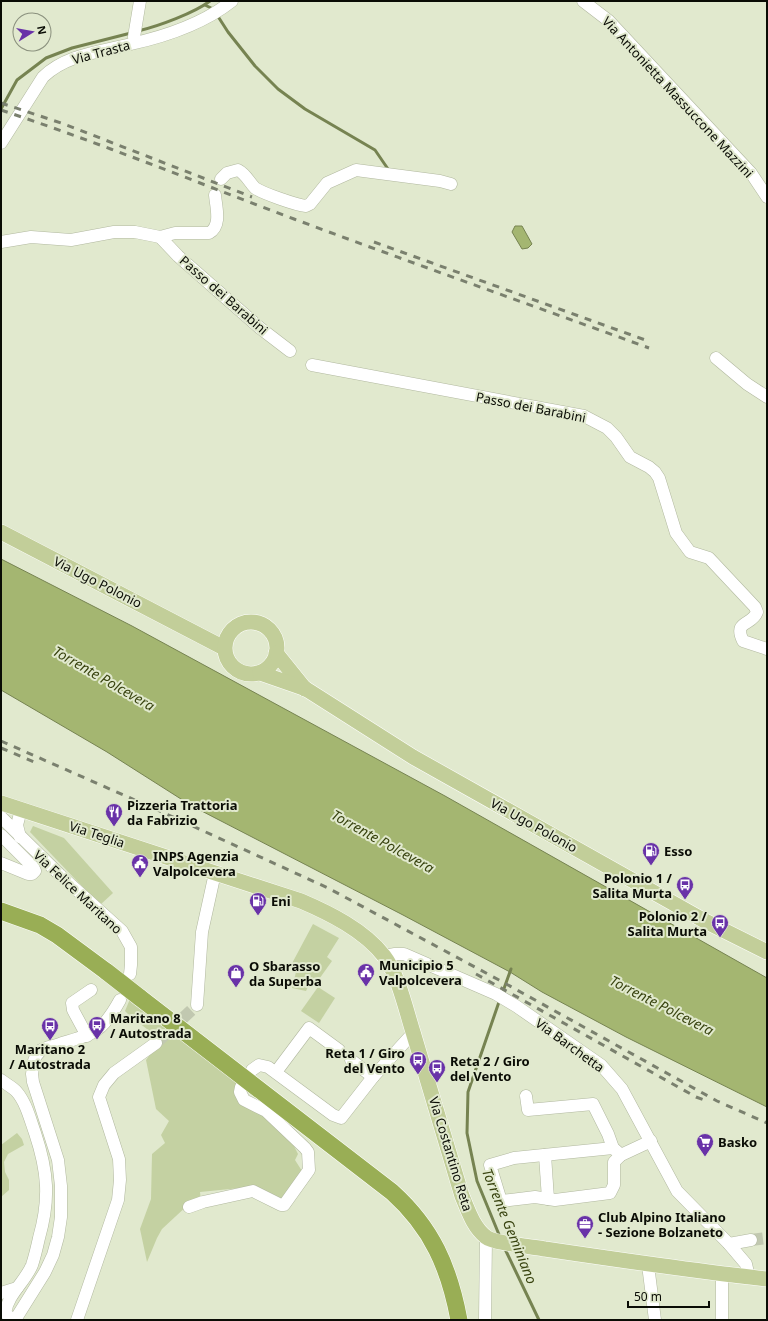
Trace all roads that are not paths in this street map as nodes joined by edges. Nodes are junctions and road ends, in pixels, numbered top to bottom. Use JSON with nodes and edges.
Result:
{"nodes":[{"id":1,"x":232,"y":1,"type":"edge"},
{"id":2,"x":583,"y":1,"type":"edge"},
{"id":3,"x":140,"y":5,"type":"edge"},
{"id":4,"x":134,"y":37,"type":"dead end"},
{"id":5,"x":1,"y":143,"type":"edge"},
{"id":6,"x":221,"y":179,"type":"dead end"},
{"id":7,"x":451,"y":184,"type":"dead end"},
{"id":8,"x":215,"y":195,"type":"dead end"},
{"id":9,"x":767,"y":197,"type":"edge"},
{"id":10,"x":160,"y":238,"type":"junction"},
{"id":11,"x":1,"y":242,"type":"edge"},
{"id":12,"x":290,"y":351,"type":"dead end"},
{"id":13,"x":716,"y":358,"type":"dead end"},
{"id":14,"x":312,"y":365,"type":"dead end"},
{"id":15,"x":767,"y":397,"type":"edge"},
{"id":16,"x":1,"y":532,"type":"edge"},
{"id":17,"x":230,"y":632,"type":"junction"},
{"id":18,"x":196,"y":633,"type":"junction"},
{"id":19,"x":224,"y":648,"type":"junction"},
{"id":20,"x":767,"y":649,"type":"edge"},
{"id":21,"x":276,"y":653,"type":"junction"},
{"id":22,"x":260,"y":673,"type":"junction"},
{"id":23,"x":306,"y":689,"type":"junction"},
{"id":24,"x":1,"y":803,"type":"edge"},
{"id":25,"x":21,"y":810,"type":"junction"},
{"id":26,"x":1,"y":817,"type":"edge"},
{"id":27,"x":1,"y":835,"type":"edge"},
{"id":28,"x":20,"y":837,"type":"junction"},
{"id":29,"x":1,"y":863,"type":"edge"},
{"id":30,"x":215,"y":874,"type":"junction"},
{"id":31,"x":1,"y":911,"type":"edge"},
{"id":32,"x":767,"y":952,"type":"edge"},
{"id":33,"x":384,"y":956,"type":"junction"},
{"id":34,"x":130,"y":974,"type":"dead end"},
{"id":35,"x":90,"y":990,"type":"dead end"},
{"id":36,"x":120,"y":1000,"type":"dead end"},
{"id":37,"x":197,"y":1005,"type":"tunnel mouth"},
{"id":38,"x":413,"y":1033,"type":"junction"},
{"id":39,"x":87,"y":1036,"type":"junction"},
{"id":40,"x":156,"y":1043,"type":"tunnel mouth"},
{"id":41,"x":339,"y":1050,"type":"dead end"},
{"id":42,"x":351,"y":1060,"type":"dead end"},
{"id":43,"x":252,"y":1070,"type":"dead end"},
{"id":44,"x":276,"y":1072,"type":"junction"},
{"id":45,"x":373,"y":1077,"type":"junction"},
{"id":46,"x":1,"y":1080,"type":"edge"},
{"id":47,"x":241,"y":1087,"type":"dead end"},
{"id":48,"x":526,"y":1096,"type":"dead end"},
{"id":49,"x":651,"y":1141,"type":"junction"},
{"id":50,"x":617,"y":1151,"type":"junction"},
{"id":51,"x":545,"y":1155,"type":"junction"},
{"id":52,"x":548,"y":1199,"type":"junction"},
{"id":53,"x":189,"y":1207,"type":"dead end"},
{"id":54,"x":489,"y":1238,"type":"junction"},
{"id":55,"x":752,"y":1240,"type":"tunnel mouth"},
{"id":56,"x":729,"y":1244,"type":"junction"},
{"id":57,"x":648,"y":1265,"type":"junction"},
{"id":58,"x":722,"y":1273,"type":"junction"},
{"id":59,"x":749,"y":1277,"type":"junction"},
{"id":60,"x":767,"y":1279,"type":"edge"},
{"id":61,"x":17,"y":1288,"type":"junction"},
{"id":62,"x":1,"y":1293,"type":"edge"},
{"id":63,"x":14,"y":1320,"type":"edge"},
{"id":64,"x":78,"y":1320,"type":"edge"},
{"id":65,"x":459,"y":1320,"type":"edge"},
{"id":66,"x":485,"y":1320,"type":"edge"},
{"id":67,"x":655,"y":1320,"type":"edge"},
{"id":68,"x":722,"y":1320,"type":"edge"}],
"edges":[{"from":1,"to":5,"type":"street","name":"Via Trasta"},
{"from":2,"to":9,"type":"street","name":"Via Antonietta Massuccone Mazzini"},
{"from":3,"to":4,"type":"street"},
{"from":6,"to":7,"type":"street"},
{"from":8,"to":10,"type":"street"},
{"from":10,"to":11,"type":"street"},
{"from":10,"to":12,"type":"street","name":"Passo dei Barabini"},
{"from":13,"to":15,"type":"street"},
{"from":14,"to":20,"type":"street","name":"Passo dei Barabini"},
{"from":16,"to":18,"type":"main road","name":"Via Ugo Polonio"},
{"from":17,"to":18,"type":"main road","name":"Via Ugo Polonio"},
{"from":17,"to":19,"type":"main road"},
{"from":17,"to":21,"type":"main road","name":"Via Ugo Polonio"},
{"from":18,"to":19,"type":"main road","name":"Via Ugo Polonio"},
{"from":19,"to":22,"type":"main road","name":"Via Ugo Polonio"},
{"from":21,"to":22,"type":"main road"},
{"from":21,"to":23,"type":"main road","name":"Via Ugo Polonio"},
{"from":22,"to":23,"type":"main road","name":"Via Ugo Polonio"},
{"from":23,"to":32,"type":"main road","name":"Via Ugo Polonio"},
{"from":24,"to":25,"type":"main road","name":"Via Teglia"},
{"from":25,"to":28,"type":"street"},
{"from":25,"to":30,"type":"main road","name":"Via Teglia"},
{"from":26,"to":28,"type":"street","name":"Via Felice Maritano"},
{"from":27,"to":29,"type":"street"},
{"from":28,"to":34,"type":"street","name":"Via Felice Maritano"},
{"from":30,"to":33,"type":"main road","name":"Via Costantino Reta"},
{"from":30,"to":37,"type":"street"},
{"from":31,"to":65,"type":"highway","bridge":true},
{"from":33,"to":38,"type":"main road","name":"Via Costantino Reta"},
{"from":33,"to":49,"type":"street","name":"Via Barchetta"},
{"from":35,"to":39,"type":"street"},
{"from":36,"to":39,"type":"street"},
{"from":38,"to":45,"type":"street"},
{"from":38,"to":54,"type":"main road","name":"Via Costantino Reta"},
{"from":39,"to":63,"type":"street"},
{"from":40,"to":64,"type":"street"},
{"from":41,"to":44,"type":"street"},
{"from":42,"to":45,"type":"street"},
{"from":43,"to":44,"type":"street"},
{"from":44,"to":45,"type":"street"},
{"from":46,"to":61,"type":"street"},
{"from":47,"to":53,"type":"street"},
{"from":48,"to":50,"type":"street"},
{"from":49,"to":50,"type":"street"},
{"from":49,"to":56,"type":"street","name":"Via Barchetta"},
{"from":50,"to":51,"type":"street"},
{"from":50,"to":52,"type":"street"},
{"from":51,"to":52,"type":"street"},
{"from":51,"to":52,"type":"street"},
{"from":54,"to":57,"type":"main road"},
{"from":54,"to":66,"type":"street"},
{"from":55,"to":56,"type":"street"},
{"from":56,"to":59,"type":"street","name":"Via Barchetta"},
{"from":57,"to":58,"type":"main road"},
{"from":57,"to":67,"type":"street"},
{"from":58,"to":59,"type":"main road"},
{"from":58,"to":68,"type":"street"},
{"from":59,"to":60,"type":"main road"},
{"from":61,"to":62,"type":"street"},
{"from":61,"to":63,"type":"street"}]}
